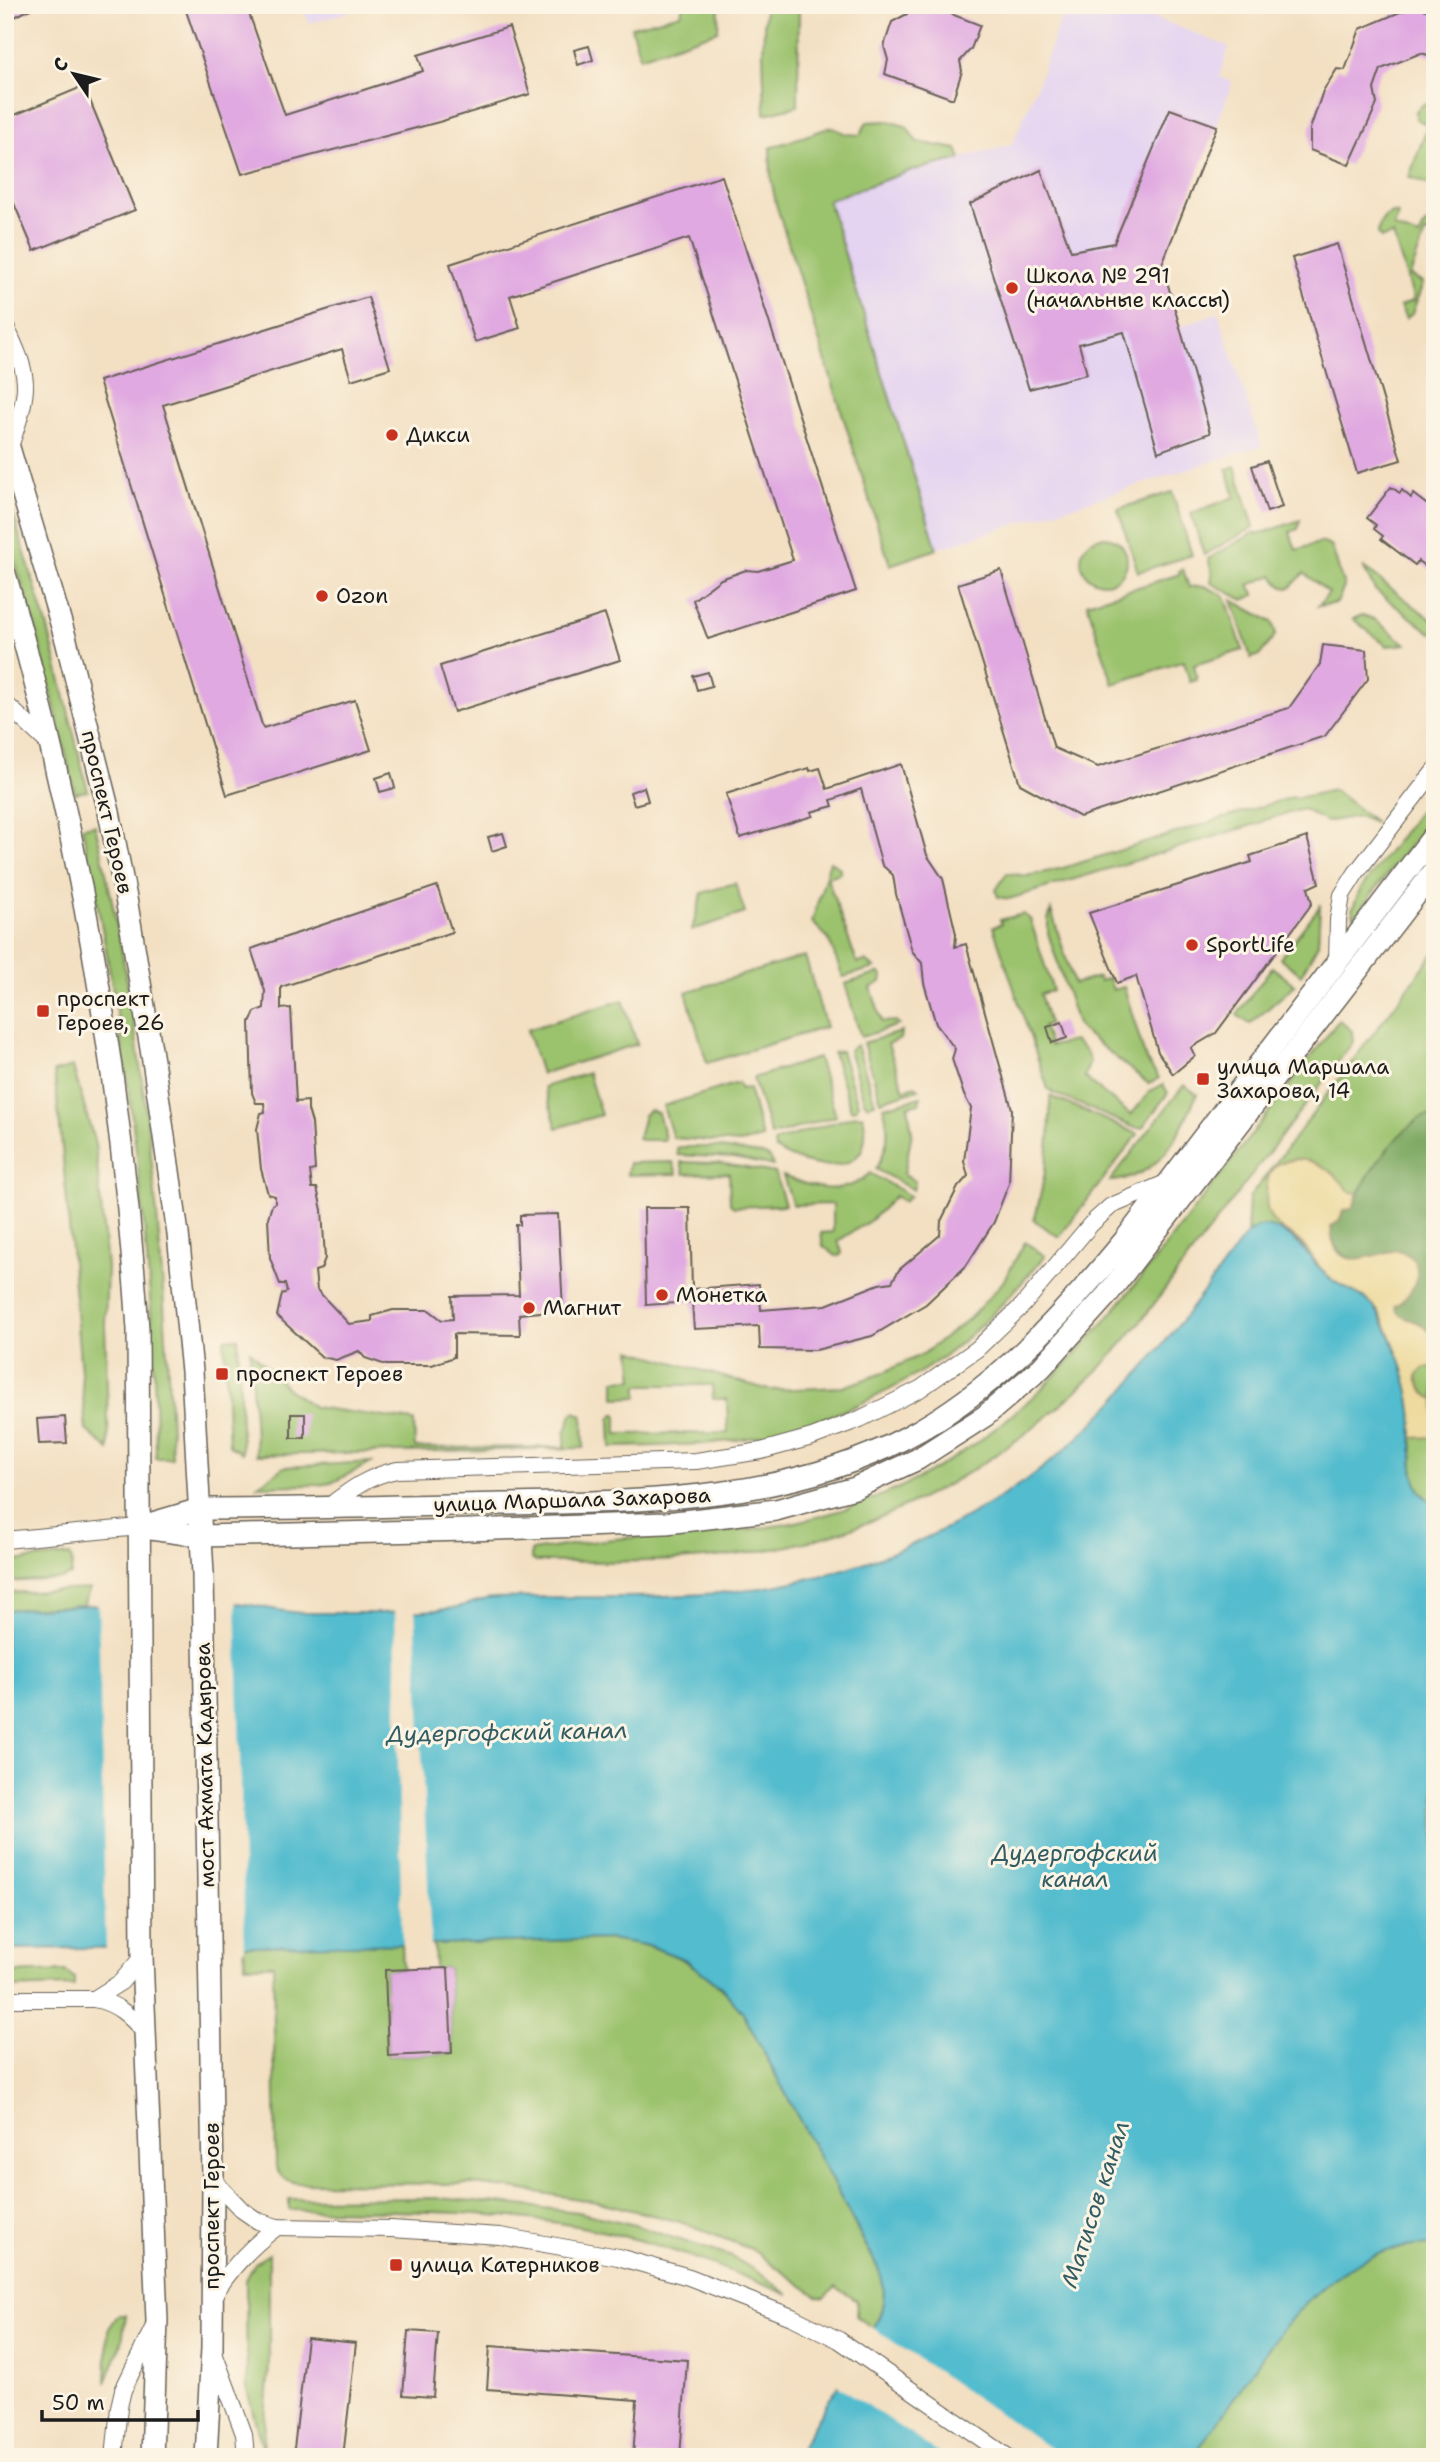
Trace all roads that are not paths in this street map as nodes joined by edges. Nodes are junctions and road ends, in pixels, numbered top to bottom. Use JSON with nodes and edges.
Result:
{"nodes":[{"id":1,"x":5,"y":324,"type":"edge"},
{"id":2,"x":8,"y":441,"type":"edge"},
{"id":3,"x":5,"y":574,"type":"edge"},
{"id":4,"x":5,"y":704,"type":"edge"},
{"id":5,"x":50,"y":745,"type":"junction"},
{"id":6,"x":1435,"y":770,"type":"edge"},
{"id":7,"x":1435,"y":834,"type":"edge"},
{"id":8,"x":1435,"y":870,"type":"edge"},
{"id":9,"x":1337,"y":963,"type":"junction"},
{"id":10,"x":1170,"y":1181,"type":"junction"},
{"id":11,"x":328,"y":1507,"type":"junction"},
{"id":12,"x":200,"y":1509,"type":"junction"},
{"id":13,"x":139,"y":1527,"type":"junction"},
{"id":14,"x":201,"y":1536,"type":"junction"},
{"id":15,"x":5,"y":1541,"type":"edge"},
{"id":16,"x":203,"y":1574,"type":"joint"},
{"id":17,"x":207,"y":1955,"type":"joint"},
{"id":18,"x":142,"y":1956,"type":"junction"},
{"id":19,"x":5,"y":1999,"type":"edge"},
{"id":20,"x":94,"y":1999,"type":"junction"},
{"id":21,"x":145,"y":2033,"type":"junction"},
{"id":22,"x":213,"y":2180,"type":"junction"},
{"id":23,"x":277,"y":2227,"type":"junction"},
{"id":24,"x":212,"y":2298,"type":"junction"},
{"id":25,"x":157,"y":2320,"type":"junction"},
{"id":26,"x":212,"y":2348,"type":"junction"},
{"id":27,"x":114,"y":2457,"type":"edge"},
{"id":28,"x":152,"y":2457,"type":"edge"},
{"id":29,"x":206,"y":2457,"type":"edge"},
{"id":30,"x":246,"y":2457,"type":"edge"},
{"id":31,"x":1008,"y":2457,"type":"edge"}],
"edges":[{"from":1,"to":2,"type":"street"},
{"from":2,"to":12,"type":"street","name":"проспект Героев"},
{"from":3,"to":5,"type":"street","name":"проспект Героев"},
{"from":4,"to":5,"type":"street"},
{"from":5,"to":13,"type":"street","name":"проспект Героев"},
{"from":6,"to":9,"type":"street"},
{"from":7,"to":9,"type":"street","name":"улица Маршала Захарова"},
{"from":8,"to":14,"type":"street","name":"улица Маршала Захарова"},
{"from":9,"to":10,"type":"street","name":"улица Маршала Захарова"},
{"from":10,"to":11,"type":"street"},
{"from":10,"to":11,"type":"street","name":"улица Маршала Захарова"},
{"from":11,"to":12,"type":"street","name":"улица Маршала Захарова"},
{"from":12,"to":13,"type":"street","name":"улица Маршала Захарова"},
{"from":12,"to":14,"type":"street","name":"проспект Героев"},
{"from":13,"to":14,"type":"street","name":"улица Маршала Захарова"},
{"from":13,"to":15,"type":"street","name":"улица Маршала Захарова"},
{"from":13,"to":18,"type":"street","name":"проспект Героев"},
{"from":14,"to":16,"type":"street","name":"проспект Героев"},
{"from":16,"to":17,"type":"street","name":"мост Ахмата Кадырова"},
{"from":17,"to":22,"type":"street","name":"проспект Героев"},
{"from":18,"to":20,"type":"street"},
{"from":18,"to":21,"type":"street"},
{"from":19,"to":20,"type":"street"},
{"from":20,"to":21,"type":"street"},
{"from":21,"to":25,"type":"street"},
{"from":22,"to":23,"type":"street"},
{"from":22,"to":24,"type":"street","name":"проспект Героев"},
{"from":23,"to":24,"type":"street"},
{"from":23,"to":31,"type":"street"},
{"from":24,"to":26,"type":"street","name":"проспект Героев"},
{"from":25,"to":27,"type":"street"},
{"from":25,"to":28,"type":"street"},
{"from":26,"to":29,"type":"street","name":"проспект Героев"},
{"from":26,"to":30,"type":"street"}]}
